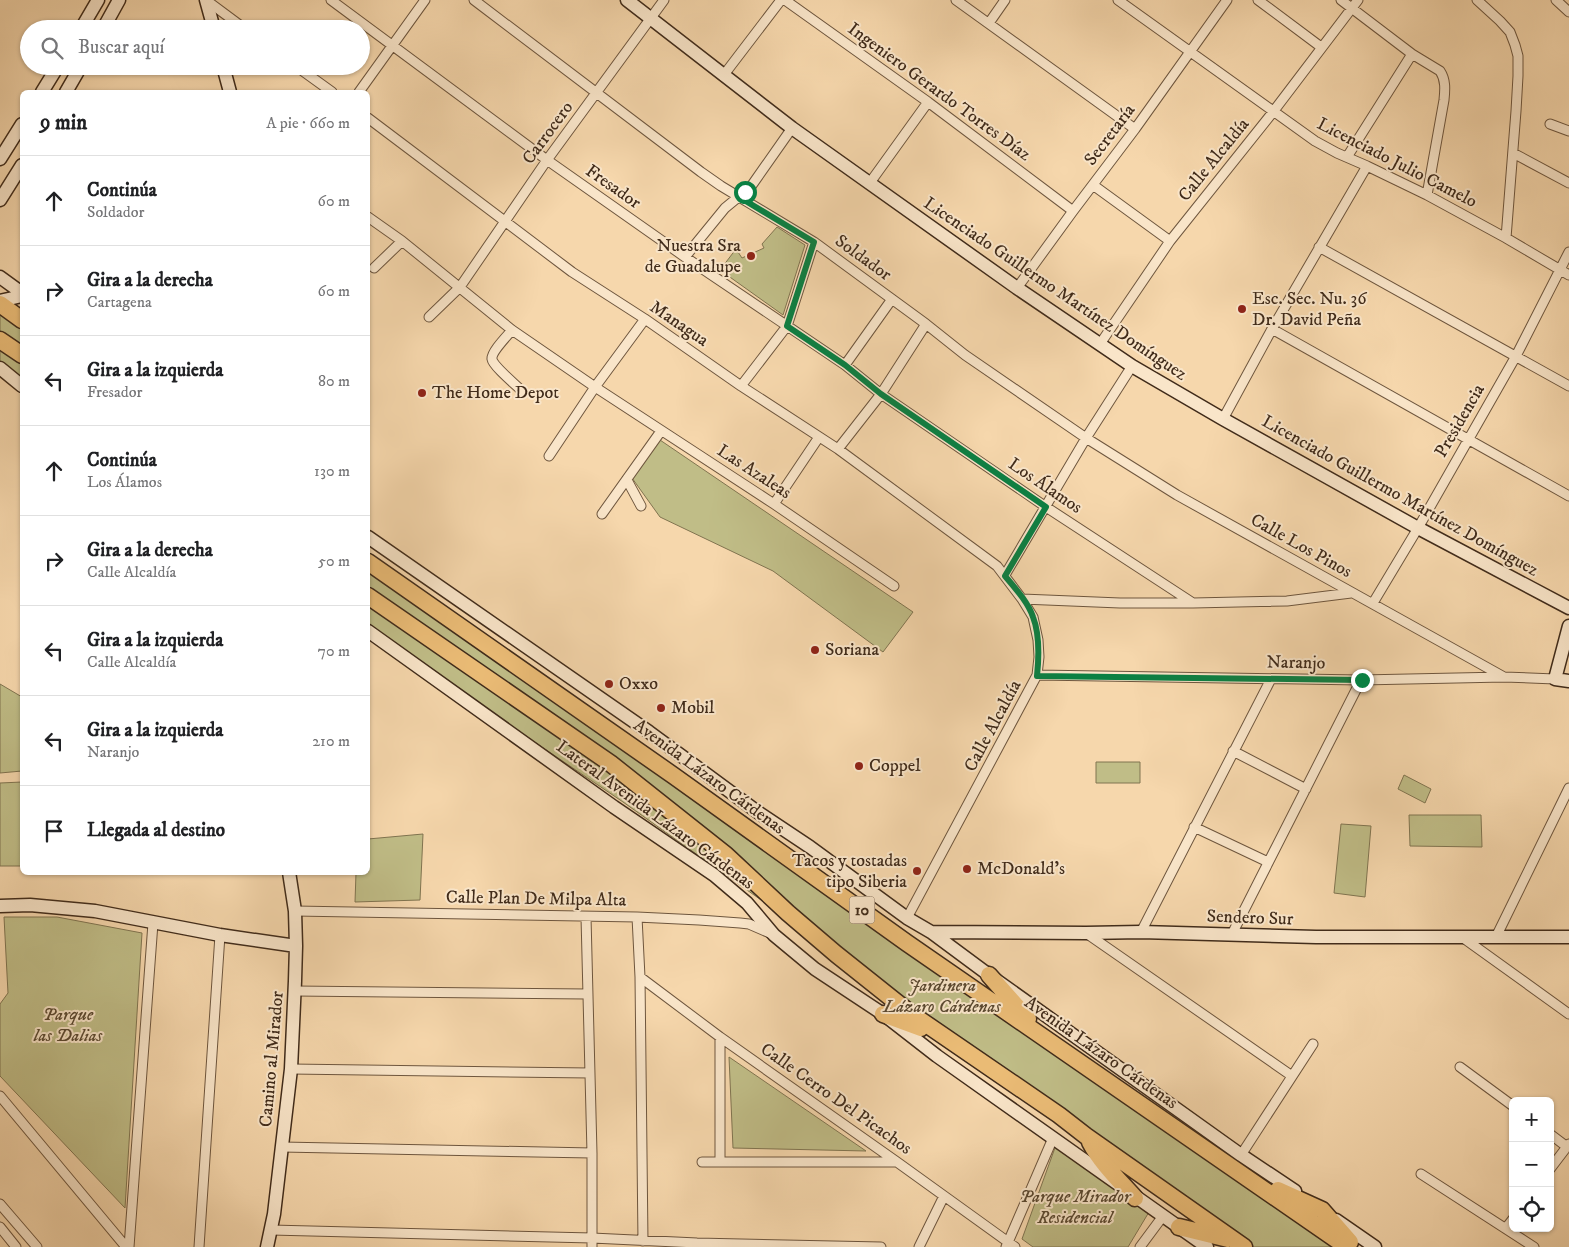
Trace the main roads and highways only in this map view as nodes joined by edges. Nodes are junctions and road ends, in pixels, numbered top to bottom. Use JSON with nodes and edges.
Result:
{"nodes":[{"id":1,"x":98,"y":0,"type":"edge"},
{"id":2,"x":120,"y":0,"type":"edge"},
{"id":3,"x":206,"y":0,"type":"edge"},
{"id":4,"x":627,"y":0,"type":"edge"},
{"id":5,"x":86,"y":20,"type":"edge"},
{"id":6,"x":108,"y":20,"type":"edge"},
{"id":7,"x":212,"y":20,"type":"edge"},
{"id":8,"x":52,"y":75,"type":"edge"},
{"id":9,"x":76,"y":75,"type":"edge"},
{"id":10,"x":225,"y":75,"type":"edge"},
{"id":11,"x":43,"y":90,"type":"edge"},
{"id":12,"x":67,"y":90,"type":"edge"},
{"id":13,"x":229,"y":90,"type":"edge"},
{"id":14,"x":20,"y":127,"type":"edge"},
{"id":15,"x":0,"y":159,"type":"edge"},
{"id":16,"x":20,"y":168,"type":"edge"},
{"id":17,"x":0,"y":200,"type":"edge"},
{"id":18,"x":0,"y":277,"type":"edge"},
{"id":19,"x":20,"y":293,"type":"edge"},
{"id":20,"x":20,"y":296,"type":"edge"},
{"id":21,"x":0,"y":303,"type":"edge"},
{"id":22,"x":20,"y":318,"type":"edge"},
{"id":23,"x":0,"y":340,"type":"edge"},
{"id":24,"x":20,"y":354,"type":"edge"},
{"id":25,"x":0,"y":368,"type":"edge"},
{"id":26,"x":20,"y":384,"type":"edge"},
{"id":27,"x":370,"y":538,"type":"edge"},
{"id":28,"x":373,"y":566,"type":"edge"},
{"id":29,"x":370,"y":597,"type":"edge"},
{"id":30,"x":1569,"y":608,"type":"edge"},
{"id":31,"x":1569,"y":626,"type":"edge"},
{"id":32,"x":370,"y":632,"type":"edge"},
{"id":33,"x":1569,"y":681,"type":"edge"},
{"id":34,"x":289,"y":875,"type":"edge"},
{"id":35,"x":0,"y":906,"type":"edge"},
{"id":36,"x":931,"y":932,"type":"junction"},
{"id":37,"x":1569,"y":937,"type":"edge"},
{"id":38,"x":296,"y":946,"type":"junction"},
{"id":39,"x":990,"y":975,"type":"junction"},
{"id":40,"x":883,"y":1014,"type":"junction"},
{"id":41,"x":1046,"y":1039,"type":"junction"},
{"id":42,"x":951,"y":1040,"type":"junction"},
{"id":43,"x":1086,"y":1136,"type":"junction"},
{"id":44,"x":1241,"y":1174,"type":"junction"},
{"id":45,"x":1135,"y":1198,"type":"junction"},
{"id":46,"x":1322,"y":1210,"type":"junction"},
{"id":47,"x":1179,"y":1227,"type":"junction"},
{"id":48,"x":1240,"y":1244,"type":"edge"},
{"id":49,"x":267,"y":1247,"type":"edge"},
{"id":50,"x":1207,"y":1247,"type":"edge"},
{"id":51,"x":1347,"y":1247,"type":"edge"},
{"id":52,"x":1355,"y":1247,"type":"edge"},
{"id":53,"x":1375,"y":1247,"type":"edge"}],
"edges":[{"from":1,"to":5,"type":"main road"},
{"from":2,"to":6,"type":"main road"},
{"from":3,"to":7,"type":"main road"},
{"from":4,"to":30,"type":"main road","name":"Licenciado Guillermo Martínez Domínguez"},
{"from":8,"to":11,"type":"main road"},
{"from":9,"to":12,"type":"main road"},
{"from":10,"to":13,"type":"main road"},
{"from":14,"to":15,"type":"main road"},
{"from":16,"to":17,"type":"main road"},
{"from":18,"to":19,"type":"main road"},
{"from":20,"to":21,"type":"main road"},
{"from":21,"to":22,"type":"highway"},
{"from":23,"to":24,"type":"highway"},
{"from":25,"to":26,"type":"main road"},
{"from":27,"to":36,"type":"main road"},
{"from":28,"to":41,"type":"highway","name":"Avenida Lázaro Cárdenas","number":"10"},
{"from":29,"to":42,"type":"highway"},
{"from":31,"to":33,"type":"main road"},
{"from":32,"to":40,"type":"main road","name":"Lateral Avenida Lázaro Cárdenas"},
{"from":34,"to":38,"type":"main road","name":"Camino al Mirador"},
{"from":35,"to":38,"type":"main road"},
{"from":36,"to":37,"type":"main road","name":"Sendero Sur"},
{"from":36,"to":39,"type":"main road"},
{"from":38,"to":49,"type":"main road","name":"Camino al Mirador"},
{"from":39,"to":41,"type":"highway"},
{"from":39,"to":46,"type":"main road"},
{"from":40,"to":42,"type":"highway"},
{"from":40,"to":45,"type":"main road","name":"Lateral Avenida Lázaro Cárdenas"},
{"from":41,"to":44,"type":"highway","name":"Avenida Lázaro Cárdenas","number":"10"},
{"from":42,"to":43,"type":"highway"},
{"from":43,"to":45,"type":"highway"},
{"from":43,"to":48,"type":"highway"},
{"from":44,"to":46,"type":"highway"},
{"from":44,"to":51,"type":"highway","name":"Avenida Lázaro Cárdenas","number":"10"},
{"from":45,"to":47,"type":"main road","name":"Lateral Avenida Lázaro Cárdenas"},
{"from":46,"to":52,"type":"highway"},
{"from":46,"to":53,"type":"main road"},
{"from":47,"to":48,"type":"highway"},
{"from":47,"to":50,"type":"main road","name":"Lateral Avenida Lázaro Cárdenas"}]}
